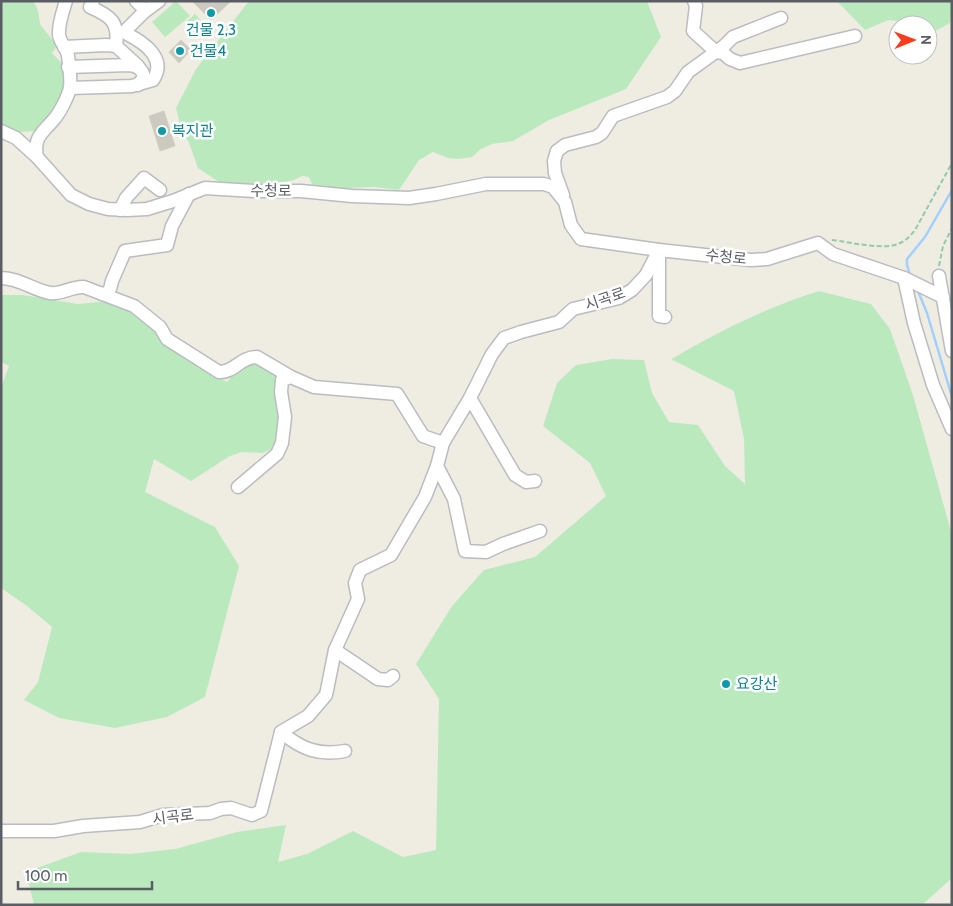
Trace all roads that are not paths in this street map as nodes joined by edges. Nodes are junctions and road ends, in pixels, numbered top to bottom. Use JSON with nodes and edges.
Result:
{"nodes":[{"id":1,"x":66,"y":1,"type":"edge"},
{"id":2,"x":93,"y":1,"type":"edge"},
{"id":3,"x":136,"y":1,"type":"edge"},
{"id":4,"x":159,"y":1,"type":"edge"},
{"id":5,"x":694,"y":1,"type":"edge"},
{"id":6,"x":144,"y":12,"type":"junction"},
{"id":7,"x":781,"y":18,"type":"dead end"},
{"id":8,"x":855,"y":36,"type":"dead end"},
{"id":9,"x":116,"y":46,"type":"junction"},
{"id":10,"x":64,"y":48,"type":"junction"},
{"id":11,"x":716,"y":52,"type":"junction"},
{"id":12,"x":138,"y":66,"type":"junction"},
{"id":13,"x":68,"y":67,"type":"junction"},
{"id":14,"x":138,"y":85,"type":"junction"},
{"id":15,"x":70,"y":88,"type":"junction"},
{"id":16,"x":1,"y":131,"type":"edge"},
{"id":17,"x":16,"y":138,"type":"junction"},
{"id":18,"x":1,"y":139,"type":"edge"},
{"id":19,"x":37,"y":158,"type":"junction"},
{"id":20,"x":160,"y":190,"type":"dead end"},
{"id":21,"x":189,"y":194,"type":"junction"},
{"id":22,"x":565,"y":202,"type":"junction"},
{"id":23,"x":120,"y":210,"type":"junction"},
{"id":24,"x":659,"y":250,"type":"junction"},
{"id":25,"x":939,"y":276,"type":"road end"},
{"id":26,"x":1,"y":278,"type":"edge"},
{"id":27,"x":906,"y":279,"type":"junction"},
{"id":28,"x":102,"y":294,"type":"junction"},
{"id":29,"x":940,"y":295,"type":"junction"},
{"id":30,"x":665,"y":317,"type":"dead end"},
{"id":31,"x":952,"y":351,"type":"edge"},
{"id":32,"x":291,"y":377,"type":"junction"},
{"id":33,"x":470,"y":398,"type":"junction"},
{"id":34,"x":952,"y":428,"type":"edge"},
{"id":35,"x":443,"y":443,"type":"junction"},
{"id":36,"x":437,"y":466,"type":"junction"},
{"id":37,"x":535,"y":481,"type":"dead end"},
{"id":38,"x":238,"y":486,"type":"dead end"},
{"id":39,"x":540,"y":531,"type":"dead end"},
{"id":40,"x":335,"y":650,"type":"junction"},
{"id":41,"x":393,"y":676,"type":"dead end"},
{"id":42,"x":281,"y":732,"type":"junction"},
{"id":43,"x":345,"y":750,"type":"dead end"},
{"id":44,"x":1,"y":832,"type":"edge"}],
"edges":[{"from":1,"to":10,"type":"street"},
{"from":2,"to":9,"type":"street"},
{"from":3,"to":6,"type":"street"},
{"from":4,"to":6,"type":"street"},
{"from":5,"to":11,"type":"street"},
{"from":6,"to":14,"type":"street"},
{"from":7,"to":11,"type":"street","name":"수청로"},
{"from":8,"to":11,"type":"street"},
{"from":9,"to":10,"type":"street"},
{"from":9,"to":12,"type":"street"},
{"from":10,"to":13,"type":"street"},
{"from":11,"to":22,"type":"street","name":"수청로"},
{"from":12,"to":13,"type":"street"},
{"from":12,"to":14,"type":"street"},
{"from":13,"to":15,"type":"street"},
{"from":14,"to":15,"type":"street"},
{"from":15,"to":19,"type":"street"},
{"from":16,"to":17,"type":"street","name":"수청로"},
{"from":17,"to":18,"type":"street"},
{"from":17,"to":19,"type":"street","name":"수청로"},
{"from":19,"to":23,"type":"street","name":"수청로"},
{"from":20,"to":23,"type":"street"},
{"from":21,"to":22,"type":"street","name":"수청로"},
{"from":21,"to":23,"type":"street","name":"수청로"},
{"from":21,"to":28,"type":"street"},
{"from":22,"to":24,"type":"street","name":"수청로"},
{"from":24,"to":27,"type":"street","name":"수청로"},
{"from":24,"to":30,"type":"street"},
{"from":24,"to":33,"type":"street","name":"시곡로"},
{"from":25,"to":29,"type":"street"},
{"from":26,"to":28,"type":"street"},
{"from":27,"to":29,"type":"street"},
{"from":27,"to":34,"type":"street"},
{"from":28,"to":32,"type":"street"},
{"from":29,"to":31,"type":"street"},
{"from":32,"to":35,"type":"street"},
{"from":32,"to":38,"type":"street"},
{"from":33,"to":35,"type":"street","name":"시곡로"},
{"from":33,"to":37,"type":"street"},
{"from":35,"to":36,"type":"street","name":"시곡로"},
{"from":36,"to":39,"type":"street"},
{"from":36,"to":40,"type":"street","name":"시곡로"},
{"from":40,"to":41,"type":"street"},
{"from":40,"to":42,"type":"street","name":"시곡로"},
{"from":42,"to":43,"type":"street"},
{"from":42,"to":44,"type":"street","name":"시곡로"}]}
